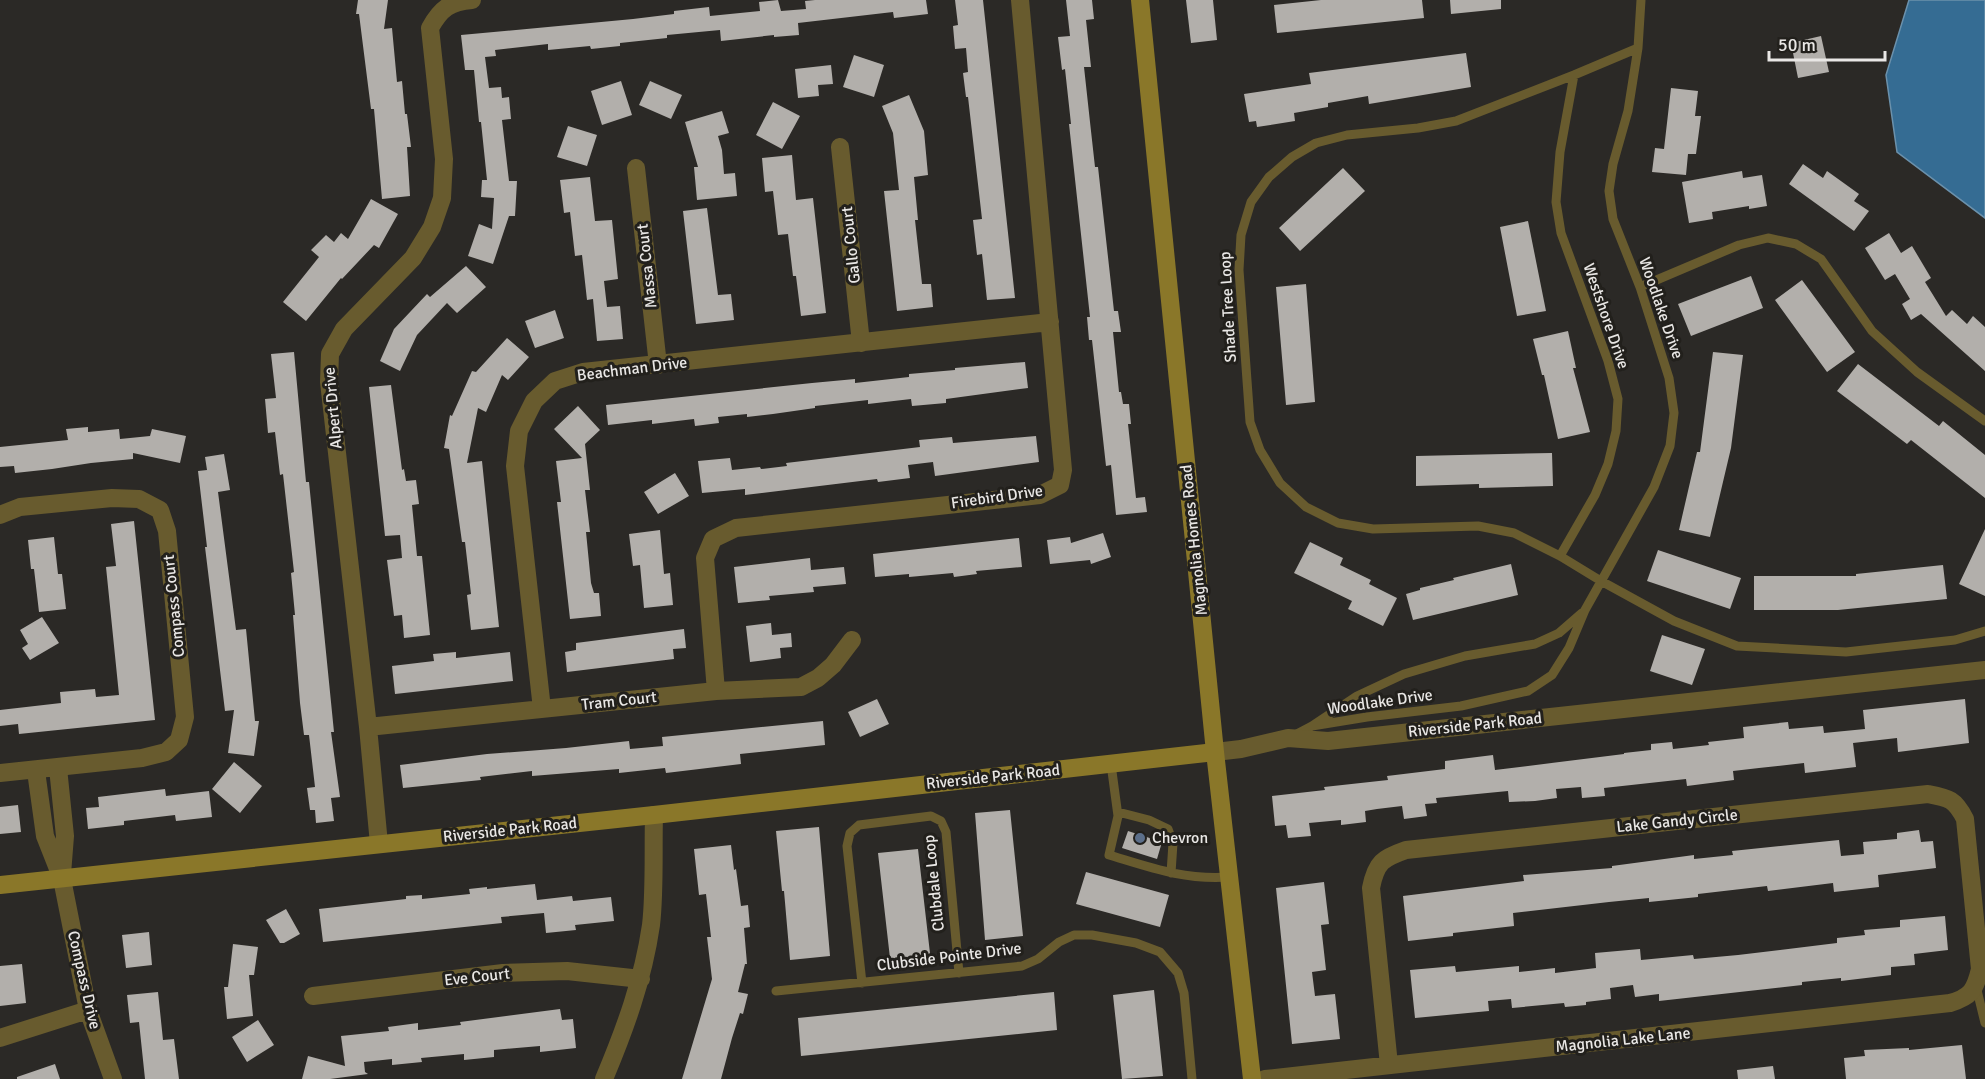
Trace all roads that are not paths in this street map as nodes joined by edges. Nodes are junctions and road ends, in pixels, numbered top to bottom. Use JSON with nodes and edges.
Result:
{"nodes":[{"id":1,"x":472,"y":0,"type":"edge"},
{"id":2,"x":1020,"y":0,"type":"edge"},
{"id":3,"x":1140,"y":0,"type":"edge"},
{"id":4,"x":1641,"y":0,"type":"edge"},
{"id":5,"x":1638,"y":48,"type":"junction"},
{"id":6,"x":1574,"y":75,"type":"junction"},
{"id":7,"x":840,"y":147,"type":"dead end"},
{"id":8,"x":636,"y":168,"type":"dead end"},
{"id":9,"x":1640,"y":287,"type":"junction"},
{"id":10,"x":1050,"y":322,"type":"junction"},
{"id":11,"x":861,"y":343,"type":"junction"},
{"id":12,"x":657,"y":365,"type":"junction"},
{"id":13,"x":1985,"y":421,"type":"edge"},
{"id":14,"x":0,"y":515,"type":"edge"},
{"id":15,"x":1560,"y":556,"type":"junction"},
{"id":16,"x":1601,"y":582,"type":"junction"},
{"id":17,"x":1585,"y":610,"type":"junction"},
{"id":18,"x":1985,"y":631,"type":"edge"},
{"id":19,"x":852,"y":640,"type":"dead end"},
{"id":20,"x":1985,"y":670,"type":"edge"},
{"id":21,"x":717,"y":691,"type":"junction"},
{"id":22,"x":542,"y":709,"type":"junction"},
{"id":23,"x":1312,"y":726,"type":"junction"},
{"id":24,"x":368,"y":727,"type":"junction"},
{"id":25,"x":1288,"y":738,"type":"junction"},
{"id":26,"x":1215,"y":752,"type":"junction"},
{"id":27,"x":1111,"y":764,"type":"junction"},
{"id":28,"x":58,"y":768,"type":"junction"},
{"id":29,"x":36,"y":771,"type":"junction"},
{"id":30,"x":0,"y":773,"type":"edge"},
{"id":31,"x":1118,"y":812,"type":"junction"},
{"id":32,"x":654,"y":815,"type":"junction"},
{"id":33,"x":379,"y":844,"type":"junction"},
{"id":34,"x":1171,"y":873,"type":"junction"},
{"id":35,"x":1229,"y":877,"type":"junction"},
{"id":36,"x":62,"y":879,"type":"junction"},
{"id":37,"x":0,"y":885,"type":"edge"},
{"id":38,"x":958,"y":973,"type":"junction"},
{"id":39,"x":640,"y":980,"type":"junction"},
{"id":40,"x":862,"y":983,"type":"junction"},
{"id":41,"x":1976,"y":986,"type":"junction"},
{"id":42,"x":776,"y":991,"type":"dead end"},
{"id":43,"x":313,"y":996,"type":"dead end"},
{"id":44,"x":88,"y":1010,"type":"junction"},
{"id":45,"x":1985,"y":1023,"type":"edge"},
{"id":46,"x":0,"y":1038,"type":"edge"},
{"id":47,"x":1389,"y":1065,"type":"junction"},
{"id":48,"x":113,"y":1079,"type":"edge"},
{"id":49,"x":604,"y":1079,"type":"edge"},
{"id":50,"x":1192,"y":1079,"type":"edge"},
{"id":51,"x":1252,"y":1079,"type":"edge"},
{"id":52,"x":1265,"y":1079,"type":"edge"}],
"edges":[{"from":1,"to":24,"type":"street","name":"Alpert Drive"},
{"from":2,"to":10,"type":"street","name":"Firebird Drive"},
{"from":3,"to":26,"type":"street","name":"Magnolia Homes Road"},
{"from":4,"to":5,"type":"lane","name":"Woodlake Drive"},
{"from":5,"to":6,"type":"lane","name":"Shade Tree Loop"},
{"from":5,"to":9,"type":"lane","name":"Woodlake Drive"},
{"from":6,"to":15,"type":"lane","name":"Westshore Drive"},
{"from":6,"to":15,"type":"lane","name":"Shade Tree Loop"},
{"from":7,"to":11,"type":"street","name":"Gallo Court"},
{"from":8,"to":12,"type":"street","name":"Massa Court"},
{"from":9,"to":13,"type":"lane"},
{"from":9,"to":16,"type":"lane","name":"Woodlake Drive"},
{"from":10,"to":11,"type":"street","name":"Beachman Drive"},
{"from":10,"to":21,"type":"street","name":"Firebird Drive"},
{"from":11,"to":12,"type":"street","name":"Beachman Drive"},
{"from":12,"to":22,"type":"street","name":"Beachman Drive"},
{"from":14,"to":28,"type":"street","name":"Compass Court"},
{"from":15,"to":16,"type":"lane","name":"Shade Tree Loop"},
{"from":16,"to":17,"type":"lane","name":"Woodlake Drive"},
{"from":16,"to":18,"type":"lane","name":"Shade Tree Loop"},
{"from":17,"to":23,"type":"lane","name":"Woodlake Drive"},
{"from":17,"to":23,"type":"lane","name":"Woodlake Drive"},
{"from":19,"to":21,"type":"street","name":"Tram Court"},
{"from":20,"to":25,"type":"street","name":"Riverside Park Road"},
{"from":21,"to":22,"type":"street","name":"Tram Court"},
{"from":22,"to":24,"type":"street","name":"Tram Court"},
{"from":23,"to":25,"type":"lane","name":"Woodlake Drive"},
{"from":24,"to":33,"type":"street","name":"Alpert Drive"},
{"from":25,"to":26,"type":"street","name":"Riverside Park Road"},
{"from":26,"to":27,"type":"street","name":"Riverside Park Road"},
{"from":26,"to":35,"type":"street","name":"Magnolia Homes Road"},
{"from":27,"to":31,"type":"lane"},
{"from":27,"to":32,"type":"street","name":"Riverside Park Road"},
{"from":28,"to":29,"type":"street","name":"Compass Court"},
{"from":28,"to":36,"type":"street"},
{"from":29,"to":30,"type":"street","name":"Compass Court"},
{"from":29,"to":36,"type":"street"},
{"from":31,"to":34,"type":"lane"},
{"from":31,"to":34,"type":"lane"},
{"from":32,"to":33,"type":"street","name":"Riverside Park Road"},
{"from":32,"to":39,"type":"street"},
{"from":33,"to":36,"type":"street","name":"Riverside Park Road"},
{"from":34,"to":35,"type":"lane"},
{"from":35,"to":51,"type":"street","name":"Magnolia Homes Road"},
{"from":36,"to":37,"type":"street","name":"Riverside Park Road"},
{"from":36,"to":44,"type":"street","name":"Compass Drive"},
{"from":38,"to":40,"type":"lane","name":"Clubside Pointe Drive"},
{"from":38,"to":40,"type":"lane","name":"Clubdale Loop"},
{"from":38,"to":50,"type":"lane","name":"Clubside Pointe Drive"},
{"from":39,"to":43,"type":"street","name":"Eve Court"},
{"from":39,"to":49,"type":"street"},
{"from":40,"to":42,"type":"lane","name":"Clubside Pointe Drive"},
{"from":41,"to":45,"type":"lane","name":"Lake Gandy Circle"},
{"from":41,"to":47,"type":"street","name":"Magnolia Lake Lane"},
{"from":41,"to":47,"type":"street","name":"Lake Gandy Circle"},
{"from":44,"to":46,"type":"street"},
{"from":44,"to":48,"type":"street","name":"Compass Drive"},
{"from":47,"to":52,"type":"street","name":"Magnolia Lake Lane"}]}
